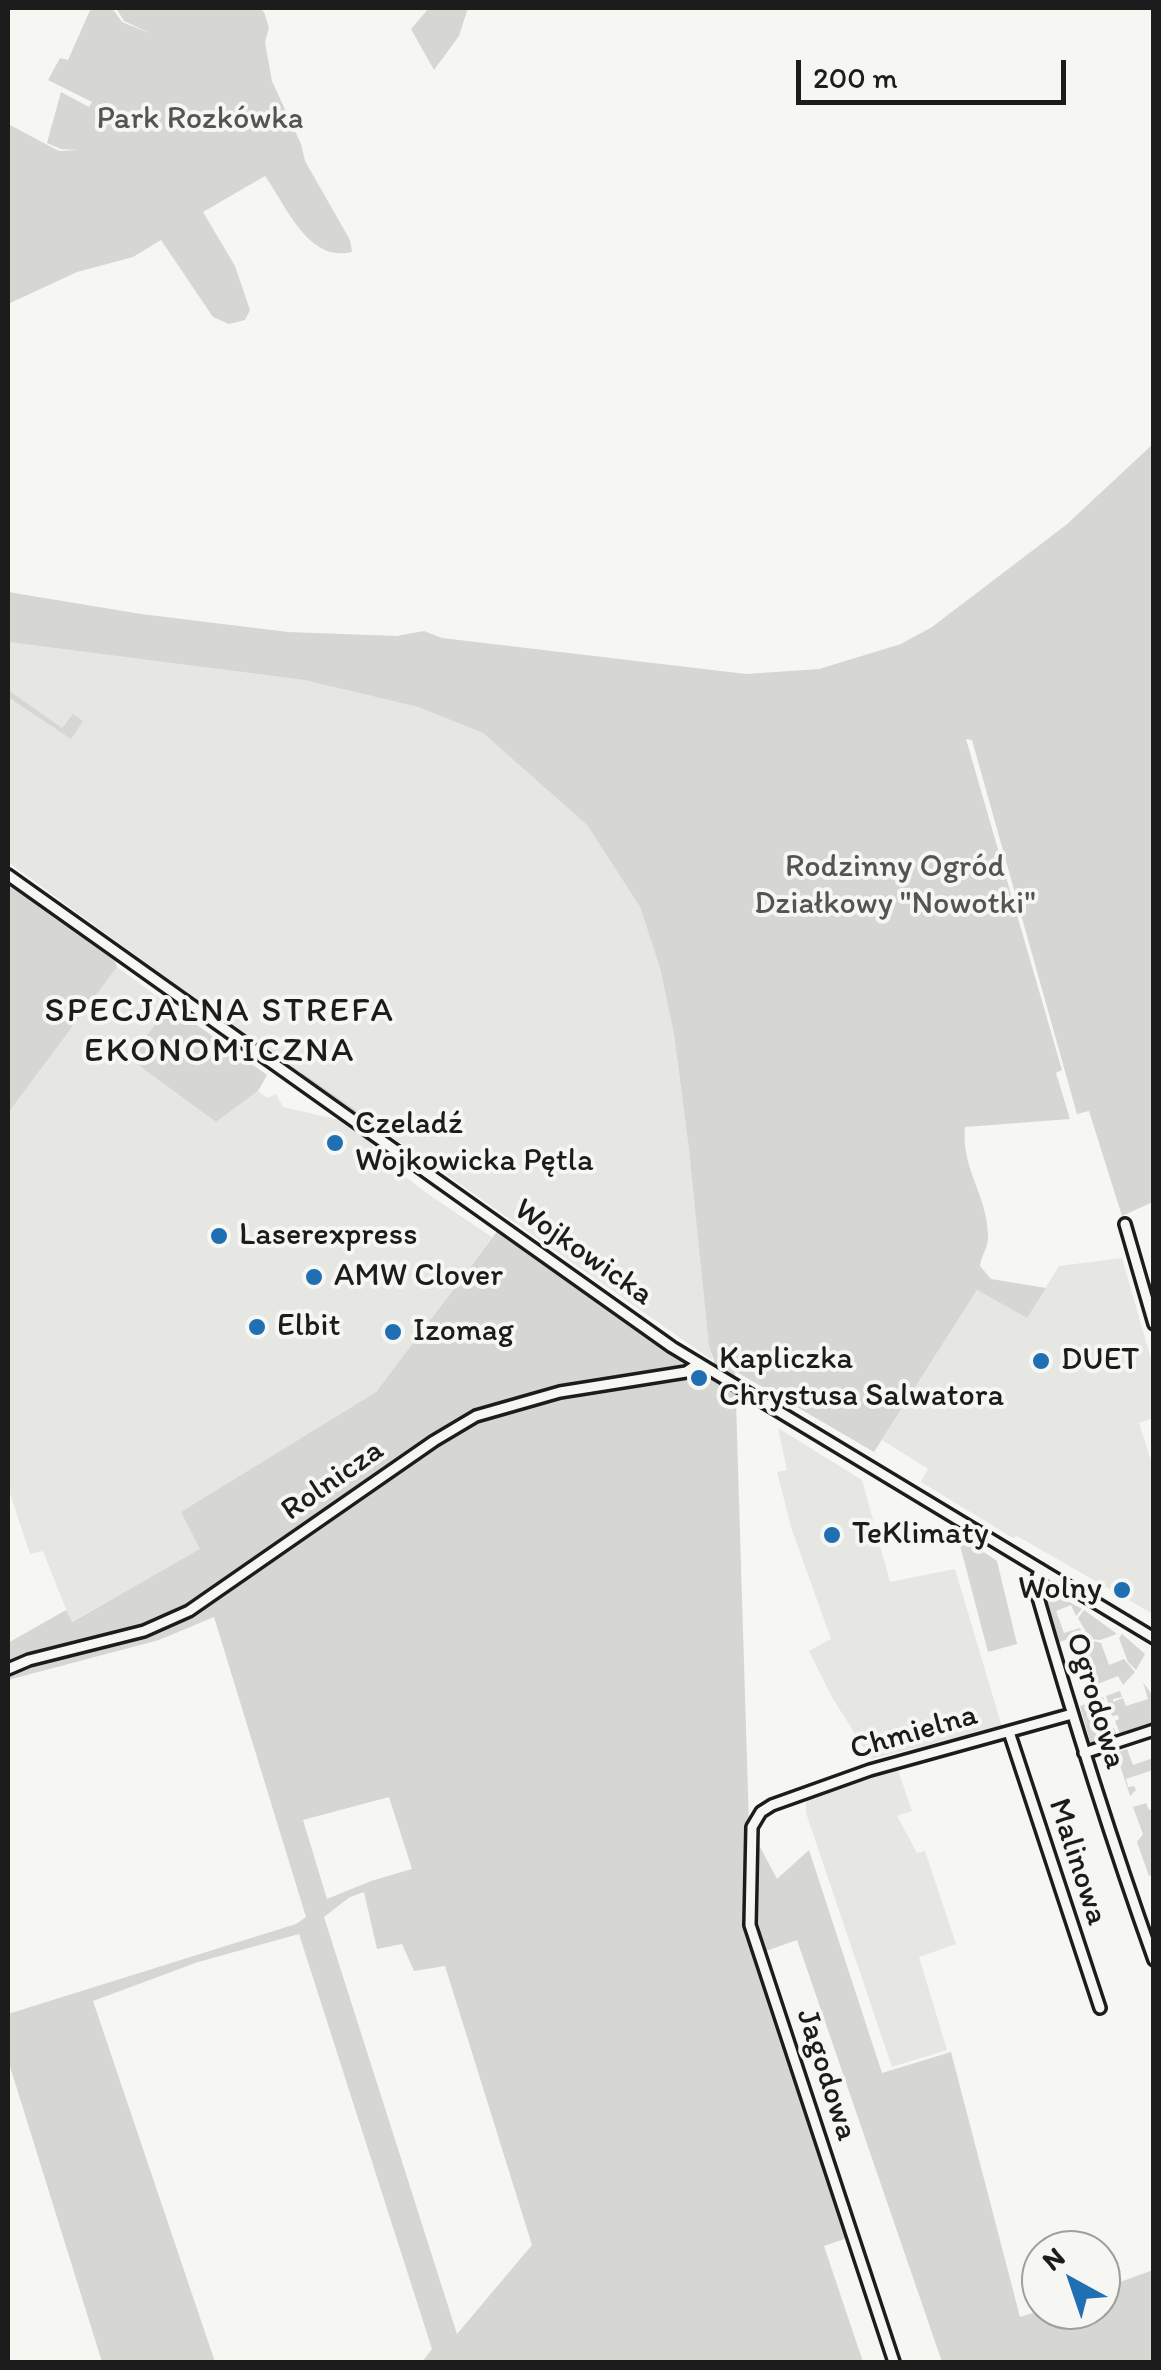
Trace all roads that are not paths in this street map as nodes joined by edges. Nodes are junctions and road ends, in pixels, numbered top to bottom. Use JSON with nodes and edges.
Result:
{"nodes":[{"id":1,"x":8,"y":875,"type":"edge"},
{"id":2,"x":1124,"y":1224,"type":"dead end"},
{"id":3,"x":1154,"y":1324,"type":"edge"},
{"id":4,"x":698,"y":1364,"type":"junction"},
{"id":5,"x":1040,"y":1570,"type":"junction"},
{"id":6,"x":1154,"y":1638,"type":"edge"},
{"id":7,"x":8,"y":1668,"type":"edge"},
{"id":8,"x":1072,"y":1714,"type":"junction"},
{"id":9,"x":1154,"y":1730,"type":"edge"},
{"id":10,"x":1009,"y":1732,"type":"junction"},
{"id":11,"x":1084,"y":1754,"type":"junction"},
{"id":12,"x":772,"y":1806,"type":"joint"},
{"id":13,"x":1154,"y":1920,"type":"edge"},
{"id":14,"x":1141,"y":1924,"type":"junction"},
{"id":15,"x":1154,"y":1960,"type":"edge"},
{"id":16,"x":1100,"y":2008,"type":"dead end"},
{"id":17,"x":894,"y":2362,"type":"edge"}],
"edges":[{"from":1,"to":4,"type":"street","name":"Wojkowicka"},
{"from":2,"to":3,"type":"street"},
{"from":4,"to":5,"type":"street","name":"Wojkowicka"},
{"from":4,"to":7,"type":"street","name":"Rolnicza"},
{"from":5,"to":6,"type":"street","name":"Wojkowicka"},
{"from":5,"to":8,"type":"street","name":"Ogrodowa"},
{"from":8,"to":10,"type":"street","name":"Chmielna"},
{"from":8,"to":11,"type":"street","name":"Ogrodowa"},
{"from":9,"to":11,"type":"street"},
{"from":10,"to":12,"type":"street","name":"Chmielna"},
{"from":10,"to":16,"type":"street","name":"Malinowa"},
{"from":11,"to":14,"type":"street","name":"Ogrodowa"},
{"from":12,"to":17,"type":"street","name":"Jagodowa"},
{"from":13,"to":14,"type":"street"},
{"from":14,"to":15,"type":"street","name":"Ogrodowa"}]}
